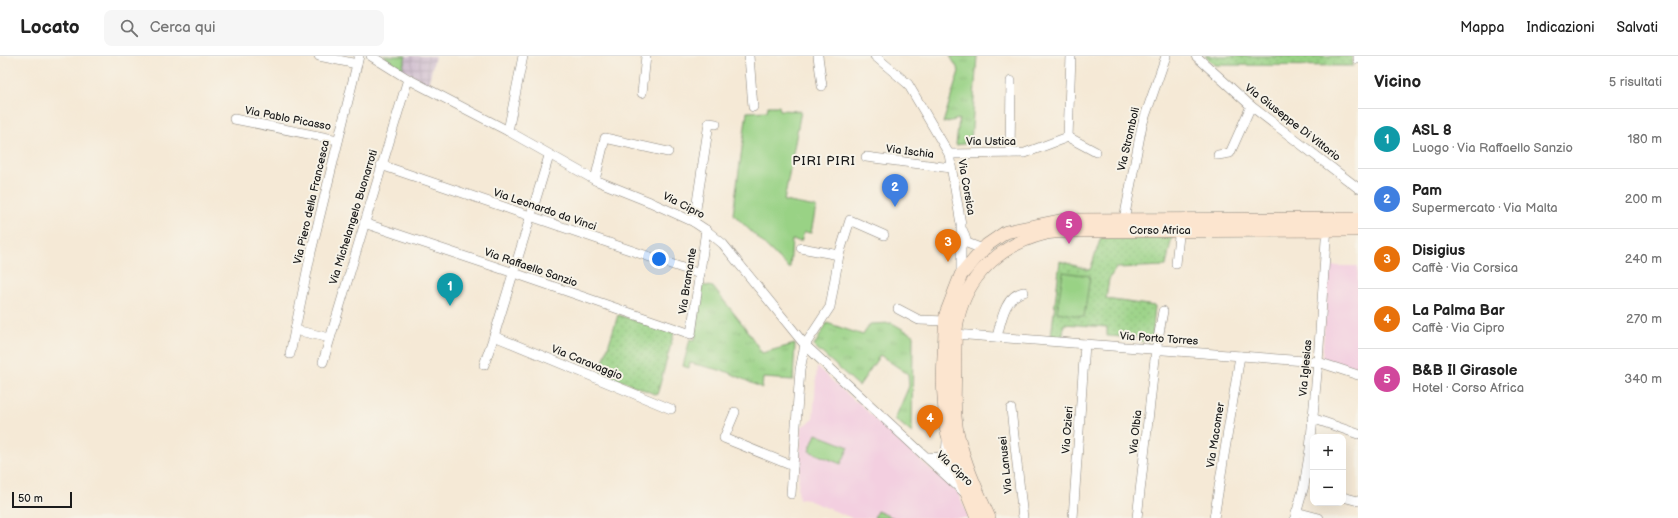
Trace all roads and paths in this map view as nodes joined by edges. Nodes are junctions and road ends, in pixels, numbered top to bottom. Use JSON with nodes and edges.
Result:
{"nodes":[{"id":1,"x":320,"y":56,"type":"edge"},
{"id":2,"x":372,"y":56,"type":"edge"},
{"id":3,"x":523,"y":56,"type":"edge"},
{"id":4,"x":646,"y":56,"type":"edge"},
{"id":5,"x":749,"y":56,"type":"edge"},
{"id":6,"x":818,"y":56,"type":"edge"},
{"id":7,"x":875,"y":56,"type":"edge"},
{"id":8,"x":1071,"y":56,"type":"edge"},
{"id":9,"x":1166,"y":56,"type":"edge"},
{"id":10,"x":1196,"y":56,"type":"edge"},
{"id":11,"x":358,"y":60,"type":"edge"},
{"id":12,"x":408,"y":79,"type":"junction"},
{"id":13,"x":1011,"y":82,"type":"dead end"},
{"id":14,"x":822,"y":86,"type":"dead end"},
{"id":15,"x":642,"y":93,"type":"dead end"},
{"id":16,"x":1251,"y":106,"type":"junction"},
{"id":17,"x":753,"y":107,"type":"dead end"},
{"id":18,"x":234,"y":119,"type":"dead end"},
{"id":19,"x":716,"y":124,"type":"dead end"},
{"id":20,"x":508,"y":132,"type":"junction"},
{"id":21,"x":1068,"y":137,"type":"junction"},
{"id":22,"x":338,"y":140,"type":"junction"},
{"id":23,"x":668,"y":152,"type":"dead end"},
{"id":24,"x":1096,"y":152,"type":"dead end"},
{"id":25,"x":1010,"y":153,"type":"junction"},
{"id":26,"x":949,"y":154,"type":"junction"},
{"id":27,"x":1218,"y":155,"type":"dead end"},
{"id":28,"x":549,"y":156,"type":"junction"},
{"id":29,"x":866,"y":157,"type":"dead end"},
{"id":30,"x":381,"y":165,"type":"junction"},
{"id":31,"x":951,"y":168,"type":"junction"},
{"id":32,"x":595,"y":180,"type":"junction"},
{"id":33,"x":1358,"y":188,"type":"edge"},
{"id":34,"x":531,"y":217,"type":"junction"},
{"id":35,"x":1358,"y":219,"type":"edge"},
{"id":36,"x":694,"y":222,"type":"junction"},
{"id":37,"x":364,"y":223,"type":"junction"},
{"id":38,"x":961,"y":224,"type":"junction"},
{"id":39,"x":1327,"y":224,"type":"junction"},
{"id":40,"x":1123,"y":225,"type":"junction"},
{"id":41,"x":1181,"y":225,"type":"junction"},
{"id":42,"x":706,"y":230,"type":"junction"},
{"id":43,"x":1358,"y":230,"type":"edge"},
{"id":44,"x":884,"y":235,"type":"dead end"},
{"id":45,"x":968,"y":243,"type":"junction"},
{"id":46,"x":987,"y":245,"type":"junction"},
{"id":47,"x":801,"y":248,"type":"dead end"},
{"id":48,"x":839,"y":255,"type":"junction"},
{"id":49,"x":975,"y":259,"type":"junction"},
{"id":50,"x":1176,"y":264,"type":"dead end"},
{"id":51,"x":514,"y":273,"type":"junction"},
{"id":52,"x":700,"y":274,"type":"junction"},
{"id":53,"x":961,"y":275,"type":"junction"},
{"id":54,"x":976,"y":277,"type":"junction"},
{"id":55,"x":1024,"y":292,"type":"dead end"},
{"id":56,"x":898,"y":309,"type":"dead end"},
{"id":57,"x":1163,"y":311,"type":"dead end"},
{"id":58,"x":946,"y":321,"type":"junction"},
{"id":59,"x":295,"y":330,"type":"junction"},
{"id":60,"x":690,"y":334,"type":"joint"},
{"id":61,"x":955,"y":334,"type":"junction"},
{"id":62,"x":494,"y":336,"type":"junction"},
{"id":63,"x":997,"y":337,"type":"junction"},
{"id":64,"x":330,"y":338,"type":"junction"},
{"id":65,"x":1085,"y":344,"type":"junction"},
{"id":66,"x":805,"y":345,"type":"junction"},
{"id":67,"x":1156,"y":350,"type":"junction"},
{"id":68,"x":290,"y":354,"type":"dead end"},
{"id":69,"x":1240,"y":356,"type":"junction"},
{"id":70,"x":323,"y":362,"type":"dead end"},
{"id":71,"x":1318,"y":362,"type":"junction"},
{"id":72,"x":484,"y":364,"type":"dead end"},
{"id":73,"x":1358,"y":375,"type":"edge"},
{"id":74,"x":671,"y":409,"type":"dead end"},
{"id":75,"x":1011,"y":409,"type":"dead end"},
{"id":76,"x":735,"y":412,"type":"dead end"},
{"id":77,"x":1312,"y":418,"type":"junction"},
{"id":78,"x":946,"y":428,"type":"junction"},
{"id":79,"x":1358,"y":434,"type":"edge"},
{"id":80,"x":926,"y":457,"type":"junction"},
{"id":81,"x":793,"y":466,"type":"junction"},
{"id":82,"x":959,"y":473,"type":"junction"},
{"id":83,"x":1308,"y":487,"type":"edge"},
{"id":84,"x":791,"y":494,"type":"dead end"},
{"id":85,"x":972,"y":498,"type":"junction"},
{"id":86,"x":1346,"y":498,"type":"edge"},
{"id":87,"x":1358,"y":501,"type":"edge"},
{"id":88,"x":1296,"y":515,"type":"edge"},
{"id":89,"x":985,"y":516,"type":"edge"},
{"id":90,"x":996,"y":518,"type":"edge"},
{"id":91,"x":1023,"y":518,"type":"edge"},
{"id":92,"x":1073,"y":518,"type":"edge"},
{"id":93,"x":1137,"y":518,"type":"edge"},
{"id":94,"x":1214,"y":518,"type":"edge"},
{"id":95,"x":1318,"y":518,"type":"edge"}],
"edges":[{"from":1,"to":11,"type":"street"},
{"from":2,"to":12,"type":"street","name":"Via Cipro"},
{"from":3,"to":20,"type":"street"},
{"from":4,"to":15,"type":"street"},
{"from":5,"to":17,"type":"street"},
{"from":6,"to":14,"type":"street"},
{"from":7,"to":26,"type":"street","name":"Via Corsica"},
{"from":8,"to":21,"type":"street"},
{"from":9,"to":40,"type":"street","name":"Via Stromboli"},
{"from":10,"to":16,"type":"street","name":"Via Giuseppe Di Vittorio"},
{"from":11,"to":22,"type":"street","name":"Via Piero della Francesca"},
{"from":12,"to":20,"type":"street","name":"Via Cipro"},
{"from":12,"to":30,"type":"street","name":"Via Michelangelo Buonarroti"},
{"from":13,"to":25,"type":"street"},
{"from":16,"to":27,"type":"street"},
{"from":16,"to":33,"type":"street","name":"Via Giuseppe Di Vittorio"},
{"from":18,"to":22,"type":"street","name":"Via Pablo Picasso"},
{"from":19,"to":36,"type":"street"},
{"from":20,"to":28,"type":"street","name":"Via Cipro"},
{"from":21,"to":24,"type":"street"},
{"from":21,"to":25,"type":"street","name":"Via Ustica"},
{"from":22,"to":59,"type":"street","name":"Via Piero della Francesca"},
{"from":23,"to":32,"type":"street"},
{"from":25,"to":26,"type":"street","name":"Via Ustica"},
{"from":26,"to":31,"type":"street","name":"Via Corsica"},
{"from":28,"to":32,"type":"street","name":"Via Cipro"},
{"from":28,"to":34,"type":"street"},
{"from":29,"to":31,"type":"street","name":"Via Ischia"},
{"from":30,"to":34,"type":"street","name":"Via Leonardo da Vinci"},
{"from":30,"to":37,"type":"street","name":"Via Michelangelo Buonarroti"},
{"from":31,"to":38,"type":"street","name":"Via Corsica"},
{"from":32,"to":36,"type":"street","name":"Via Cipro"},
{"from":34,"to":51,"type":"street"},
{"from":34,"to":52,"type":"street","name":"Via Leonardo da Vinci"},
{"from":35,"to":39,"type":"street","name":"Corso Africa"},
{"from":36,"to":42,"type":"street","name":"Via Cipro"},
{"from":37,"to":51,"type":"street","name":"Via Raffaello Sanzio"},
{"from":37,"to":64,"type":"street","name":"Via Michelangelo Buonarroti"},
{"from":38,"to":45,"type":"street"},
{"from":38,"to":53,"type":"street","name":"Via Corsica"},
{"from":39,"to":41,"type":"street","name":"Corso Africa"},
{"from":39,"to":43,"type":"street","name":"Corso Africa"},
{"from":39,"to":71,"type":"street","name":"Via Iglesias"},
{"from":40,"to":41,"type":"street","name":"Corso Africa"},
{"from":40,"to":46,"type":"street","name":"Corso Africa"},
{"from":40,"to":54,"type":"street","name":"Corso Africa"},
{"from":41,"to":50,"type":"street"},
{"from":42,"to":52,"type":"street","name":"Via Bramante"},
{"from":42,"to":66,"type":"street","name":"Via Cipro"},
{"from":44,"to":48,"type":"street"},
{"from":45,"to":46,"type":"street"},
{"from":45,"to":49,"type":"street"},
{"from":46,"to":49,"type":"street","name":"Corso Africa"},
{"from":47,"to":48,"type":"street"},
{"from":48,"to":66,"type":"street"},
{"from":49,"to":53,"type":"street","name":"Corso Africa"},
{"from":49,"to":54,"type":"street","name":"Corso Africa"},
{"from":51,"to":60,"type":"street","name":"Via Raffaello Sanzio"},
{"from":51,"to":62,"type":"street"},
{"from":52,"to":60,"type":"street","name":"Via Bramante"},
{"from":53,"to":58,"type":"street","name":"Corso Africa"},
{"from":54,"to":61,"type":"street","name":"Corso Africa"},
{"from":55,"to":63,"type":"street"},
{"from":56,"to":58,"type":"street"},
{"from":57,"to":67,"type":"street","name":"Via Olbia"},
{"from":58,"to":78,"type":"street","name":"Corso Africa"},
{"from":59,"to":64,"type":"street"},
{"from":59,"to":68,"type":"street","name":"Via Piero della Francesca"},
{"from":61,"to":63,"type":"street","name":"Via Porto Torres"},
{"from":61,"to":85,"type":"street","name":"Corso Africa"},
{"from":62,"to":72,"type":"street"},
{"from":62,"to":74,"type":"street","name":"Via Caravaggio"},
{"from":63,"to":65,"type":"street","name":"Via Porto Torres"},
{"from":64,"to":70,"type":"street","name":"Via Michelangelo Buonarroti"},
{"from":65,"to":67,"type":"street","name":"Via Porto Torres"},
{"from":65,"to":92,"type":"street","name":"Via Ozieri"},
{"from":66,"to":80,"type":"street","name":"Via Cipro"},
{"from":66,"to":81,"type":"street"},
{"from":67,"to":69,"type":"street","name":"Via Porto Torres"},
{"from":67,"to":93,"type":"street","name":"Via Olbia"},
{"from":69,"to":71,"type":"street","name":"Via Porto Torres"},
{"from":69,"to":94,"type":"street","name":"Via Macomer"},
{"from":71,"to":73,"type":"street","name":"Via Porto Torres"},
{"from":71,"to":77,"type":"street","name":"Via Iglesias"},
{"from":75,"to":91,"type":"street","name":"Via Lanusei"},
{"from":76,"to":81,"type":"street"},
{"from":77,"to":79,"type":"street"},
{"from":77,"to":83,"type":"street","name":"Via Iglesias"},
{"from":78,"to":80,"type":"street","name":"Via Cipro"},
{"from":78,"to":82,"type":"street","name":"Corso Africa"},
{"from":80,"to":82,"type":"street","name":"Via Cipro"},
{"from":80,"to":85,"type":"street","name":"Via Cipro"},
{"from":81,"to":84,"type":"street"},
{"from":82,"to":85,"type":"street","name":"Corso Africa"},
{"from":83,"to":88,"type":"street","name":"Via Iglesias"},
{"from":85,"to":89,"type":"street","name":"Corso Africa"},
{"from":86,"to":87,"type":"street"},
{"from":88,"to":95,"type":"street"},
{"from":89,"to":90,"type":"street"}]}
